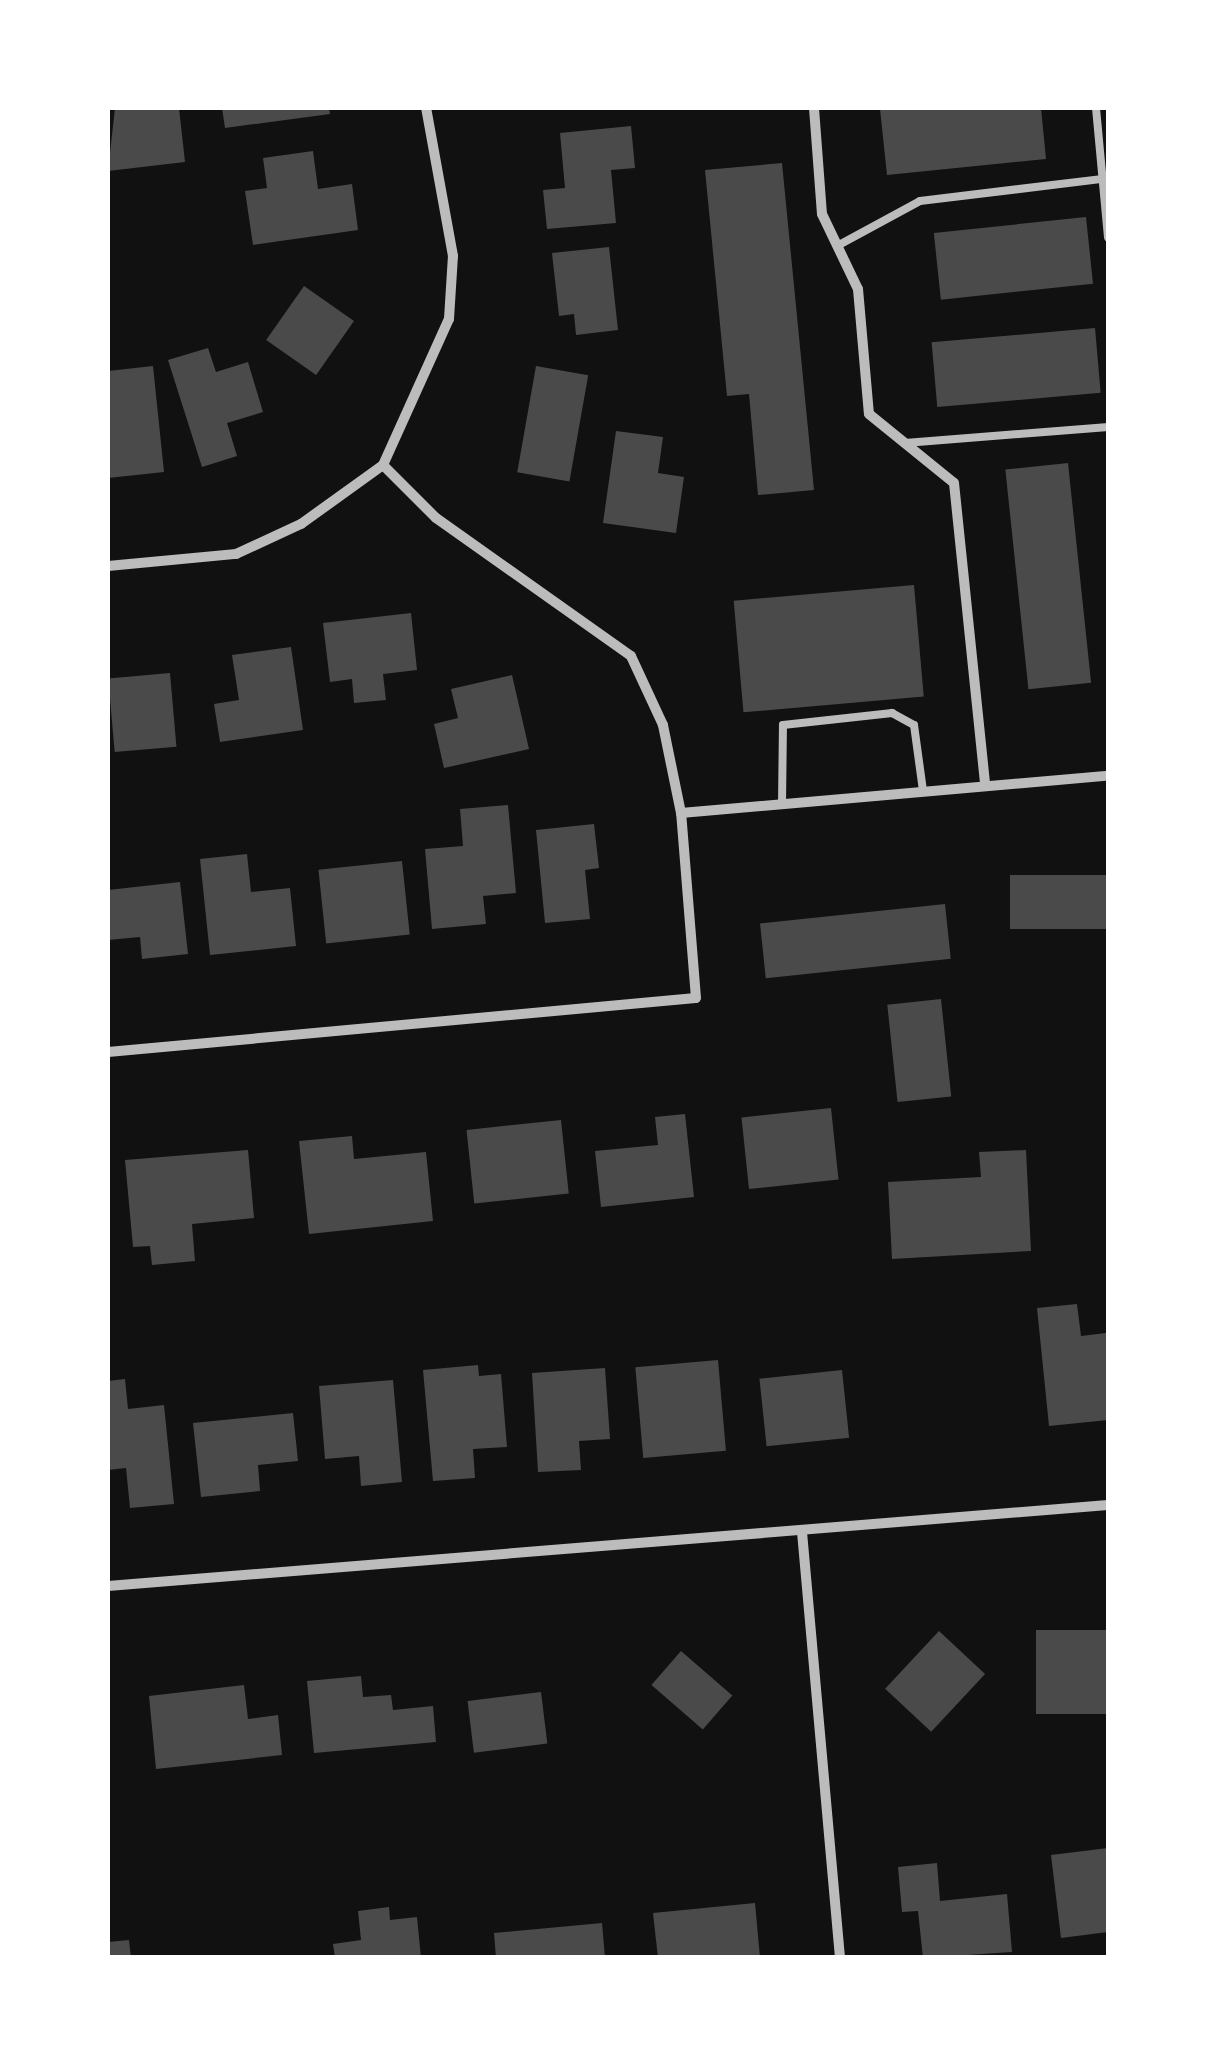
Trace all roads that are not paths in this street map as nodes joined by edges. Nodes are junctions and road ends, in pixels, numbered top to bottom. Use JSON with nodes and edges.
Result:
{"nodes":[{"id":1,"x":426,"y":108,"type":"edge"},
{"id":2,"x":814,"y":108,"type":"edge"},
{"id":3,"x":1096,"y":108,"type":"edge"},
{"id":4,"x":1103,"y":179,"type":"junction"},
{"id":5,"x":1108,"y":237,"type":"edge"},
{"id":6,"x":837,"y":246,"type":"junction"},
{"id":7,"x":1108,"y":427,"type":"edge"},
{"id":8,"x":905,"y":443,"type":"junction"},
{"id":9,"x":383,"y":465,"type":"junction"},
{"id":10,"x":108,"y":566,"type":"edge"},
{"id":11,"x":1108,"y":776,"type":"edge"},
{"id":12,"x":985,"y":785,"type":"junction"},
{"id":13,"x":923,"y":791,"type":"junction"},
{"id":14,"x":782,"y":804,"type":"junction"},
{"id":15,"x":681,"y":813,"type":"junction"},
{"id":16,"x":108,"y":1052,"type":"edge"},
{"id":17,"x":1108,"y":1505,"type":"edge"},
{"id":18,"x":802,"y":1532,"type":"junction"},
{"id":19,"x":108,"y":1586,"type":"edge"},
{"id":20,"x":840,"y":1958,"type":"edge"}],
"edges":[{"from":1,"to":9,"type":"street"},
{"from":2,"to":6,"type":"street"},
{"from":3,"to":4,"type":"lane"},
{"from":4,"to":5,"type":"lane"},
{"from":4,"to":6,"type":"lane"},
{"from":6,"to":8,"type":"street"},
{"from":7,"to":8,"type":"lane"},
{"from":8,"to":12,"type":"street"},
{"from":9,"to":10,"type":"street"},
{"from":9,"to":15,"type":"street"},
{"from":11,"to":12,"type":"street"},
{"from":12,"to":13,"type":"street"},
{"from":13,"to":14,"type":"street"},
{"from":13,"to":14,"type":"lane"},
{"from":14,"to":15,"type":"street"},
{"from":15,"to":16,"type":"street"},
{"from":17,"to":18,"type":"street"},
{"from":18,"to":19,"type":"street"},
{"from":18,"to":20,"type":"street"}]}
